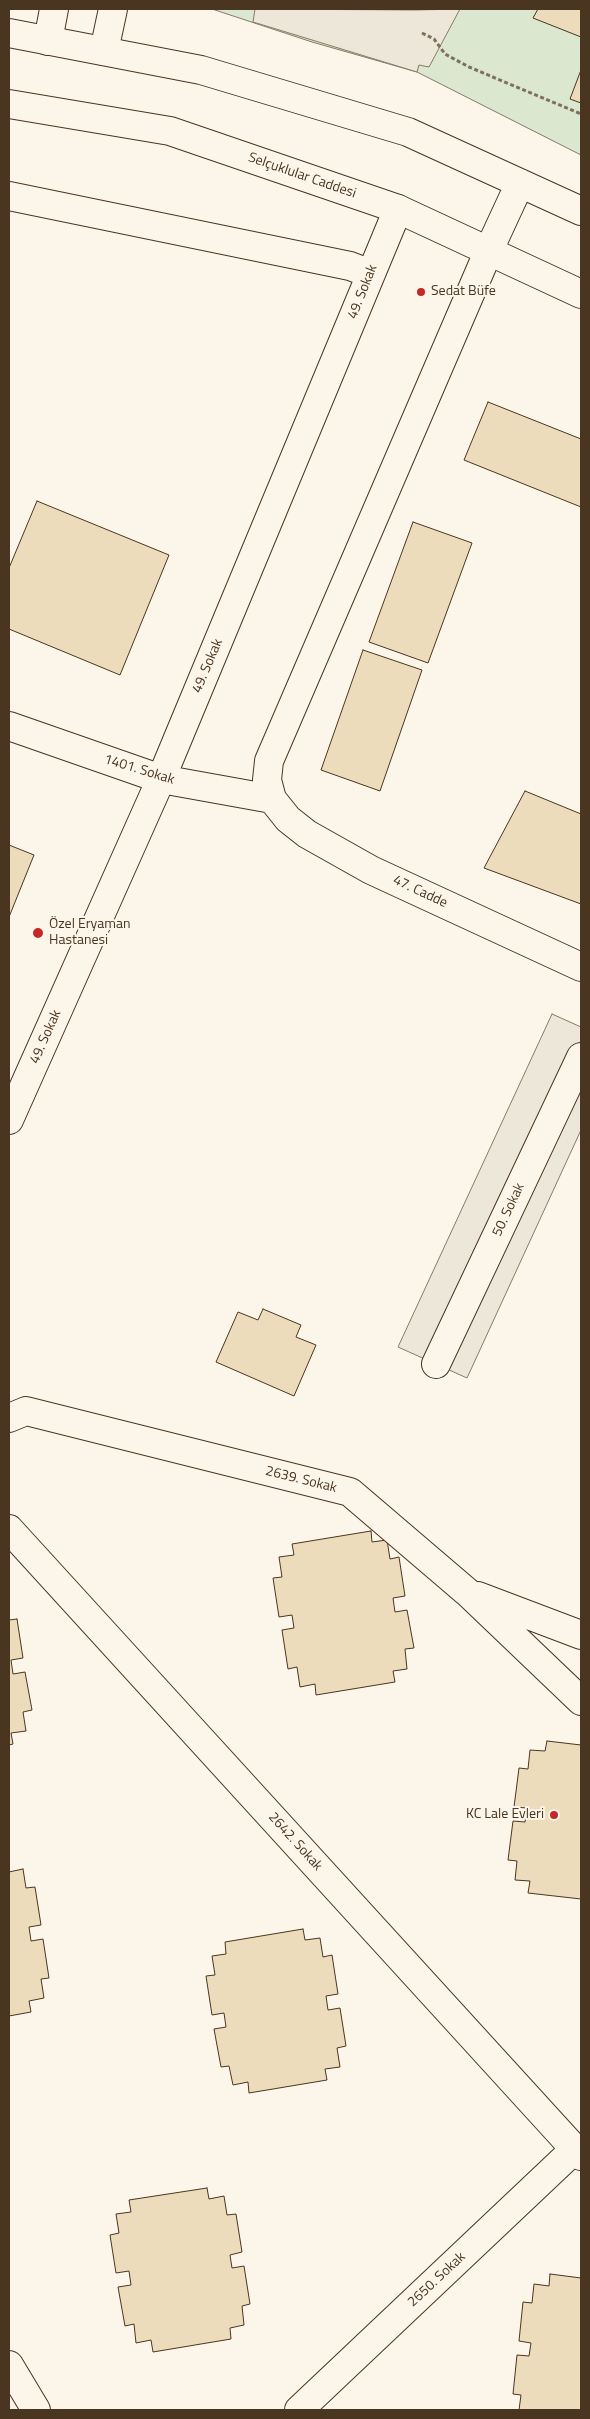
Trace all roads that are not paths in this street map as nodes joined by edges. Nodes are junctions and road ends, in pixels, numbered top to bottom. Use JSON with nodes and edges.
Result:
{"nodes":[{"id":1,"x":54,"y":9,"type":"edge"},
{"id":2,"x":113,"y":9,"type":"edge"},
{"id":3,"x":9,"y":33,"type":"edge"},
{"id":4,"x":48,"y":41,"type":"junction"},
{"id":5,"x":104,"y":51,"type":"junction"},
{"id":6,"x":9,"y":104,"type":"edge"},
{"id":7,"x":520,"y":183,"type":"junction"},
{"id":8,"x":9,"y":196,"type":"edge"},
{"id":9,"x":398,"y":209,"type":"junction"},
{"id":10,"x":581,"y":211,"type":"edge"},
{"id":11,"x":489,"y":250,"type":"junction"},
{"id":12,"x":371,"y":274,"type":"junction"},
{"id":13,"x":581,"y":294,"type":"edge"},
{"id":14,"x":9,"y":726,"type":"edge"},
{"id":15,"x":161,"y":779,"type":"junction"},
{"id":16,"x":272,"y":798,"type":"junction"},
{"id":17,"x":581,"y":967,"type":"edge"},
{"id":18,"x":581,"y":1057,"type":"edge"},
{"id":19,"x":9,"y":1120,"type":"edge"},
{"id":20,"x":436,"y":1364,"type":"dead end"},
{"id":21,"x":9,"y":1418,"type":"edge"},
{"id":22,"x":9,"y":1529,"type":"edge"},
{"id":23,"x":467,"y":1592,"type":"junction"},
{"id":24,"x":581,"y":1635,"type":"edge"},
{"id":25,"x":581,"y":1701,"type":"edge"},
{"id":26,"x":578,"y":2152,"type":"edge"},
{"id":27,"x":9,"y":2365,"type":"edge"},
{"id":28,"x":36,"y":2410,"type":"edge"},
{"id":29,"x":299,"y":2410,"type":"edge"}],
"edges":[{"from":1,"to":4,"type":"street"},
{"from":2,"to":5,"type":"street"},
{"from":3,"to":4,"type":"street"},
{"from":4,"to":5,"type":"street"},
{"from":5,"to":7,"type":"street"},
{"from":6,"to":9,"type":"street","name":"Selçuklular Caddesi"},
{"from":7,"to":10,"type":"street"},
{"from":7,"to":11,"type":"street"},
{"from":8,"to":12,"type":"street"},
{"from":9,"to":11,"type":"street","name":"Selçuklular Caddesi"},
{"from":9,"to":12,"type":"street","name":"49. Sokak"},
{"from":11,"to":13,"type":"street","name":"Selçuklular Caddesi"},
{"from":11,"to":16,"type":"street"},
{"from":12,"to":15,"type":"street","name":"49. Sokak"},
{"from":14,"to":15,"type":"street","name":"1401. Sokak"},
{"from":15,"to":16,"type":"street","name":"1401. Sokak"},
{"from":15,"to":19,"type":"street","name":"49. Sokak"},
{"from":16,"to":17,"type":"street","name":"47. Cadde"},
{"from":18,"to":20,"type":"street","name":"50. Sokak"},
{"from":21,"to":23,"type":"street","name":"2639. Sokak"},
{"from":22,"to":26,"type":"street","name":"2642. Sokak"},
{"from":23,"to":24,"type":"street"},
{"from":23,"to":25,"type":"street","name":"2639. Sokak"},
{"from":26,"to":29,"type":"street","name":"2650. Sokak"},
{"from":27,"to":28,"type":"street"}]}
